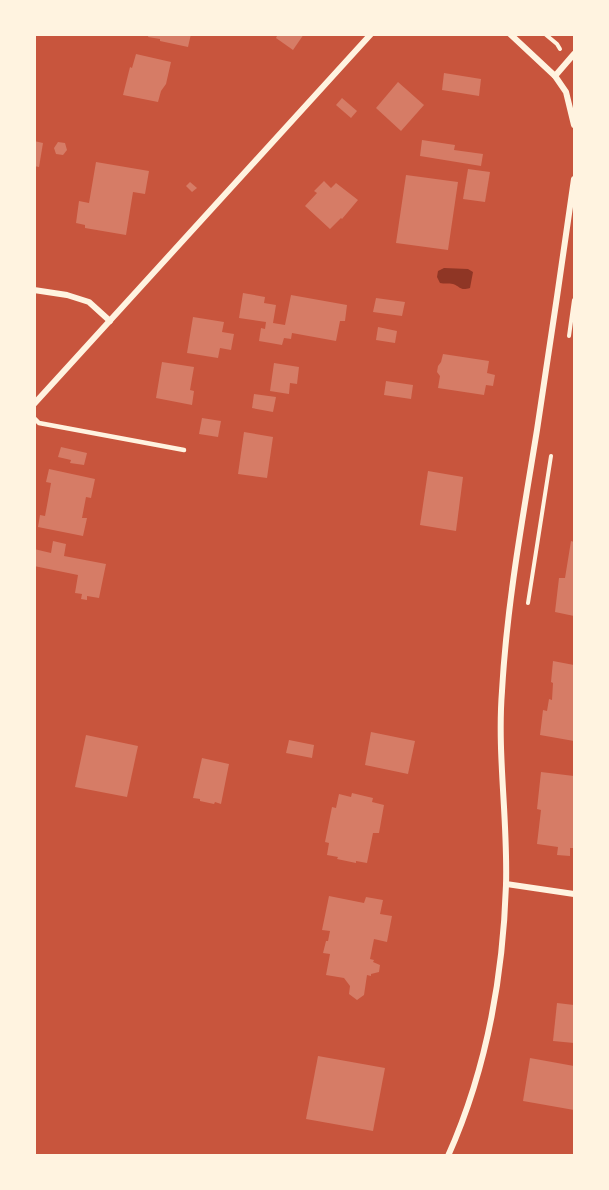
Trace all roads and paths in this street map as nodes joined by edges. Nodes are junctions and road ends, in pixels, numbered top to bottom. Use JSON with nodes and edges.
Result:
{"nodes":[{"id":1,"x":371,"y":34,"type":"edge"},
{"id":2,"x":510,"y":34,"type":"edge"},
{"id":3,"x":574,"y":54,"type":"edge"},
{"id":4,"x":555,"y":76,"type":"junction"},
{"id":5,"x":574,"y":125,"type":"edge"},
{"id":6,"x":574,"y":179,"type":"edge"},
{"id":7,"x":34,"y":290,"type":"edge"},
{"id":8,"x":574,"y":300,"type":"edge"},
{"id":9,"x":110,"y":321,"type":"junction"},
{"id":10,"x":569,"y":336,"type":"dead end"},
{"id":11,"x":34,"y":405,"type":"edge"},
{"id":12,"x":34,"y":418,"type":"edge"},
{"id":13,"x":184,"y":450,"type":"dead end"},
{"id":14,"x":551,"y":453,"type":"dead end"},
{"id":15,"x":527,"y":607,"type":"dead end"},
{"id":16,"x":506,"y":884,"type":"junction"},
{"id":17,"x":574,"y":894,"type":"edge"},
{"id":18,"x":448,"y":1155,"type":"edge"}],
"edges":[{"from":1,"to":9,"type":"street"},
{"from":2,"to":4,"type":"street"},
{"from":3,"to":4,"type":"street"},
{"from":4,"to":5,"type":"street"},
{"from":6,"to":16,"type":"street"},
{"from":7,"to":9,"type":"street"},
{"from":8,"to":10,"type":"path"},
{"from":9,"to":11,"type":"street"},
{"from":12,"to":13,"type":"lane"},
{"from":14,"to":15,"type":"path"},
{"from":16,"to":17,"type":"street"},
{"from":16,"to":18,"type":"street"}]}
